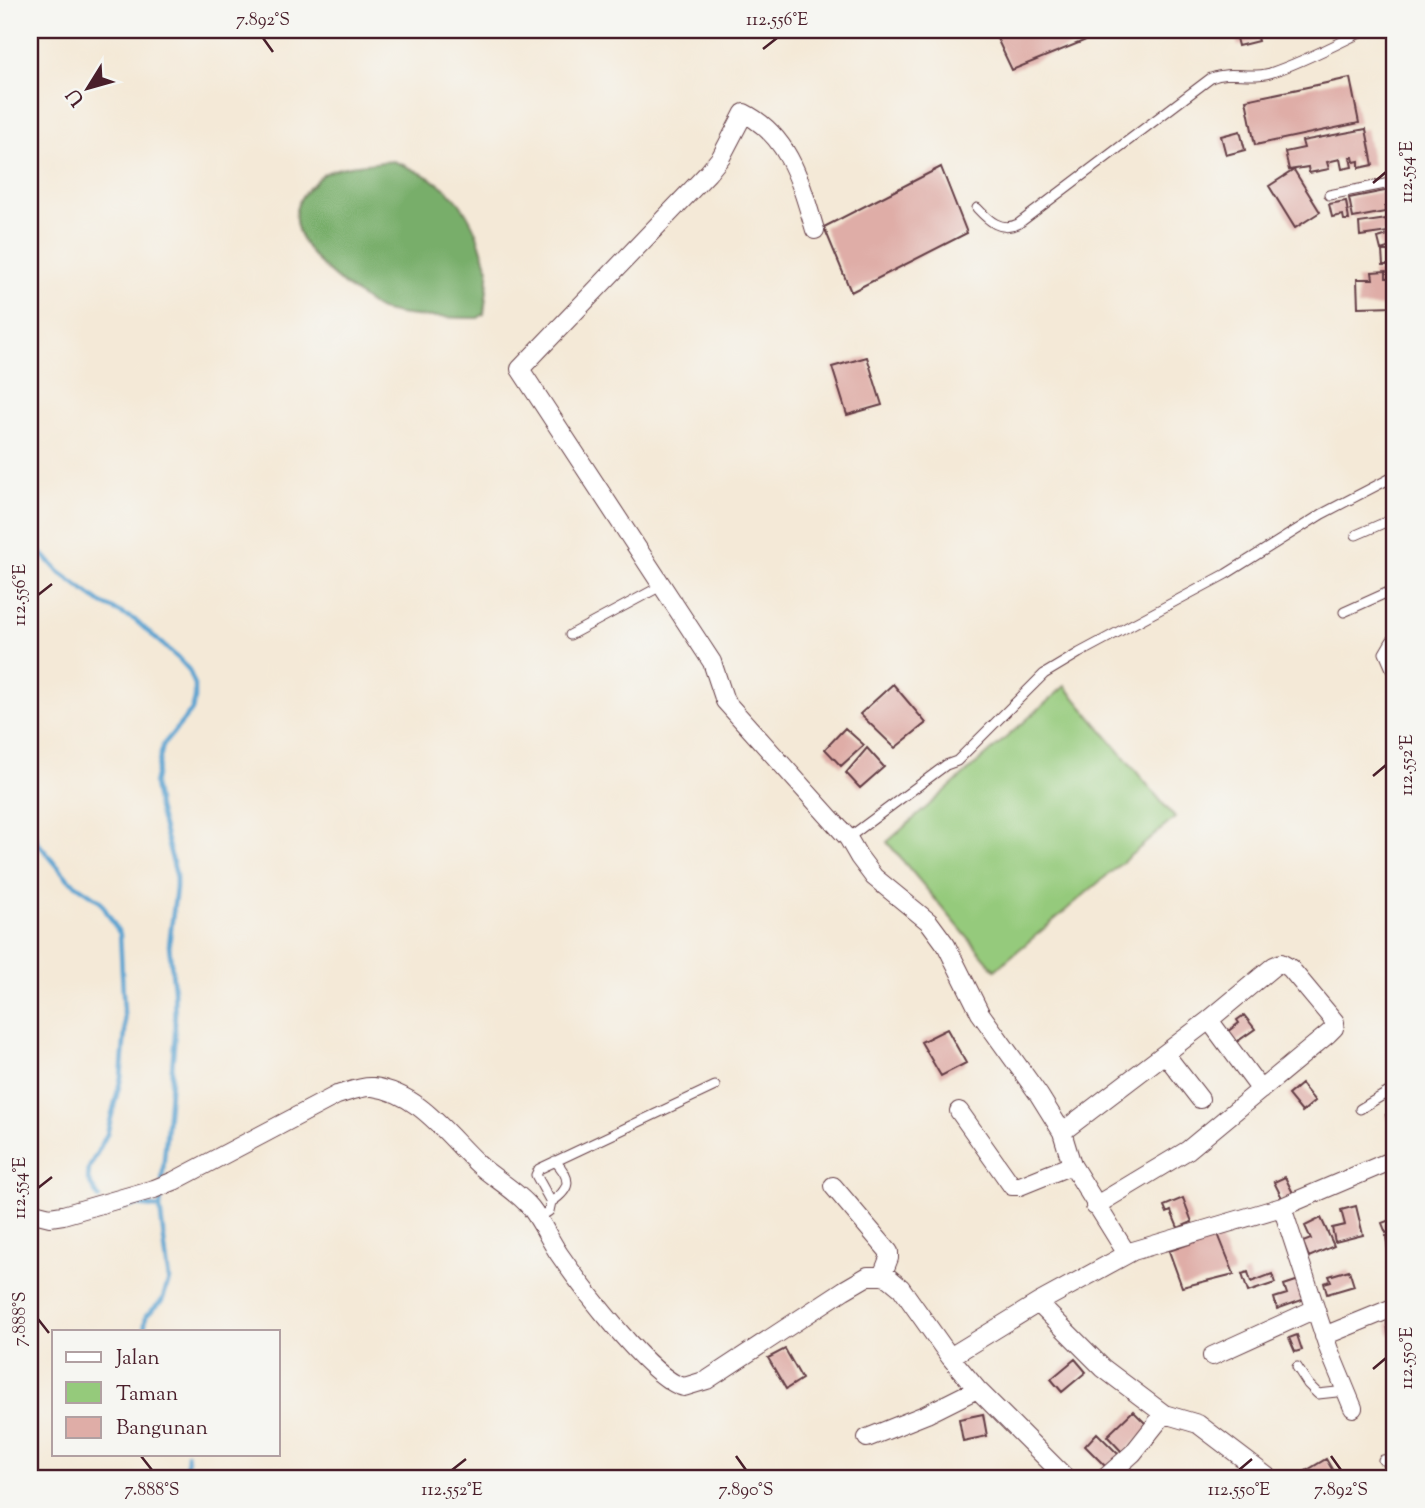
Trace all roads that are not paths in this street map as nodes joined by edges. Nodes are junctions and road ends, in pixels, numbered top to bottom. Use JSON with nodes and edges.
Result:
{"nodes":[{"id":1,"x":1362,"y":31,"type":"edge"},
{"id":2,"x":1395,"y":182,"type":"edge"},
{"id":3,"x":1329,"y":195,"type":"dead end"},
{"id":4,"x":977,"y":208,"type":"dead end"},
{"id":5,"x":815,"y":229,"type":"dead end"},
{"id":6,"x":1395,"y":476,"type":"edge"},
{"id":7,"x":1395,"y":518,"type":"edge"},
{"id":8,"x":1356,"y":535,"type":"dead end"},
{"id":9,"x":661,"y":586,"type":"junction"},
{"id":10,"x":1395,"y":589,"type":"edge"},
{"id":11,"x":1344,"y":612,"type":"dead end"},
{"id":12,"x":570,"y":635,"type":"dead end"},
{"id":13,"x":1395,"y":641,"type":"edge"},
{"id":14,"x":1395,"y":670,"type":"edge"},
{"id":15,"x":848,"y":838,"type":"junction"},
{"id":16,"x":1209,"y":1020,"type":"junction"},
{"id":17,"x":1165,"y":1054,"type":"junction"},
{"id":18,"x":715,"y":1086,"type":"dead end"},
{"id":19,"x":1395,"y":1088,"type":"edge"},
{"id":20,"x":1261,"y":1090,"type":"junction"},
{"id":21,"x":1200,"y":1099,"type":"dead end"},
{"id":22,"x":1360,"y":1109,"type":"dead end"},
{"id":23,"x":959,"y":1111,"type":"dead end"},
{"id":24,"x":1062,"y":1132,"type":"junction"},
{"id":25,"x":1395,"y":1159,"type":"edge"},
{"id":26,"x":555,"y":1161,"type":"junction"},
{"id":27,"x":1072,"y":1165,"type":"junction"},
{"id":28,"x":833,"y":1186,"type":"dead end"},
{"id":29,"x":551,"y":1202,"type":"junction"},
{"id":30,"x":1095,"y":1206,"type":"junction"},
{"id":31,"x":1282,"y":1207,"type":"junction"},
{"id":32,"x":30,"y":1212,"type":"edge"},
{"id":33,"x":538,"y":1218,"type":"junction"},
{"id":34,"x":1127,"y":1254,"type":"junction"},
{"id":35,"x":883,"y":1276,"type":"junction"},
{"id":36,"x":1038,"y":1303,"type":"junction"},
{"id":37,"x":1395,"y":1307,"type":"edge"},
{"id":38,"x":1315,"y":1309,"type":"junction"},
{"id":39,"x":1324,"y":1336,"type":"junction"},
{"id":40,"x":1212,"y":1356,"type":"dead end"},
{"id":41,"x":950,"y":1357,"type":"junction"},
{"id":42,"x":1297,"y":1367,"type":"dead end"},
{"id":43,"x":977,"y":1389,"type":"junction"},
{"id":44,"x":1346,"y":1391,"type":"junction"},
{"id":45,"x":1353,"y":1408,"type":"dead end"},
{"id":46,"x":1164,"y":1414,"type":"junction"},
{"id":47,"x":867,"y":1438,"type":"dead end"},
{"id":48,"x":1395,"y":1458,"type":"edge"},
{"id":49,"x":1383,"y":1460,"type":"dead end"},
{"id":50,"x":1066,"y":1478,"type":"edge"},
{"id":51,"x":1107,"y":1478,"type":"edge"},
{"id":52,"x":1269,"y":1478,"type":"edge"}],
"edges":[{"from":1,"to":4,"type":"lane"},
{"from":2,"to":3,"type":"lane"},
{"from":5,"to":9,"type":"street"},
{"from":6,"to":15,"type":"lane"},
{"from":7,"to":8,"type":"lane"},
{"from":9,"to":12,"type":"lane"},
{"from":9,"to":15,"type":"street"},
{"from":10,"to":11,"type":"lane"},
{"from":13,"to":14,"type":"lane"},
{"from":15,"to":24,"type":"street"},
{"from":16,"to":17,"type":"street"},
{"from":16,"to":20,"type":"street"},
{"from":16,"to":20,"type":"street"},
{"from":17,"to":21,"type":"street"},
{"from":17,"to":24,"type":"street"},
{"from":18,"to":26,"type":"lane"},
{"from":19,"to":22,"type":"lane"},
{"from":20,"to":30,"type":"street"},
{"from":23,"to":27,"type":"street"},
{"from":24,"to":27,"type":"street"},
{"from":25,"to":31,"type":"street"},
{"from":26,"to":29,"type":"lane"},
{"from":26,"to":29,"type":"lane"},
{"from":27,"to":30,"type":"street"},
{"from":28,"to":35,"type":"street"},
{"from":29,"to":33,"type":"lane"},
{"from":30,"to":34,"type":"street"},
{"from":31,"to":34,"type":"street"},
{"from":31,"to":38,"type":"street"},
{"from":32,"to":33,"type":"street"},
{"from":33,"to":35,"type":"street"},
{"from":34,"to":36,"type":"street"},
{"from":35,"to":41,"type":"street"},
{"from":36,"to":41,"type":"street"},
{"from":36,"to":46,"type":"street"},
{"from":37,"to":39,"type":"street"},
{"from":38,"to":39,"type":"street"},
{"from":38,"to":40,"type":"street"},
{"from":39,"to":44,"type":"street"},
{"from":41,"to":43,"type":"street"},
{"from":42,"to":44,"type":"lane"},
{"from":43,"to":47,"type":"street"},
{"from":43,"to":50,"type":"street"},
{"from":44,"to":45,"type":"street"},
{"from":46,"to":51,"type":"street"},
{"from":46,"to":52,"type":"street"},
{"from":48,"to":49,"type":"lane"}]}
